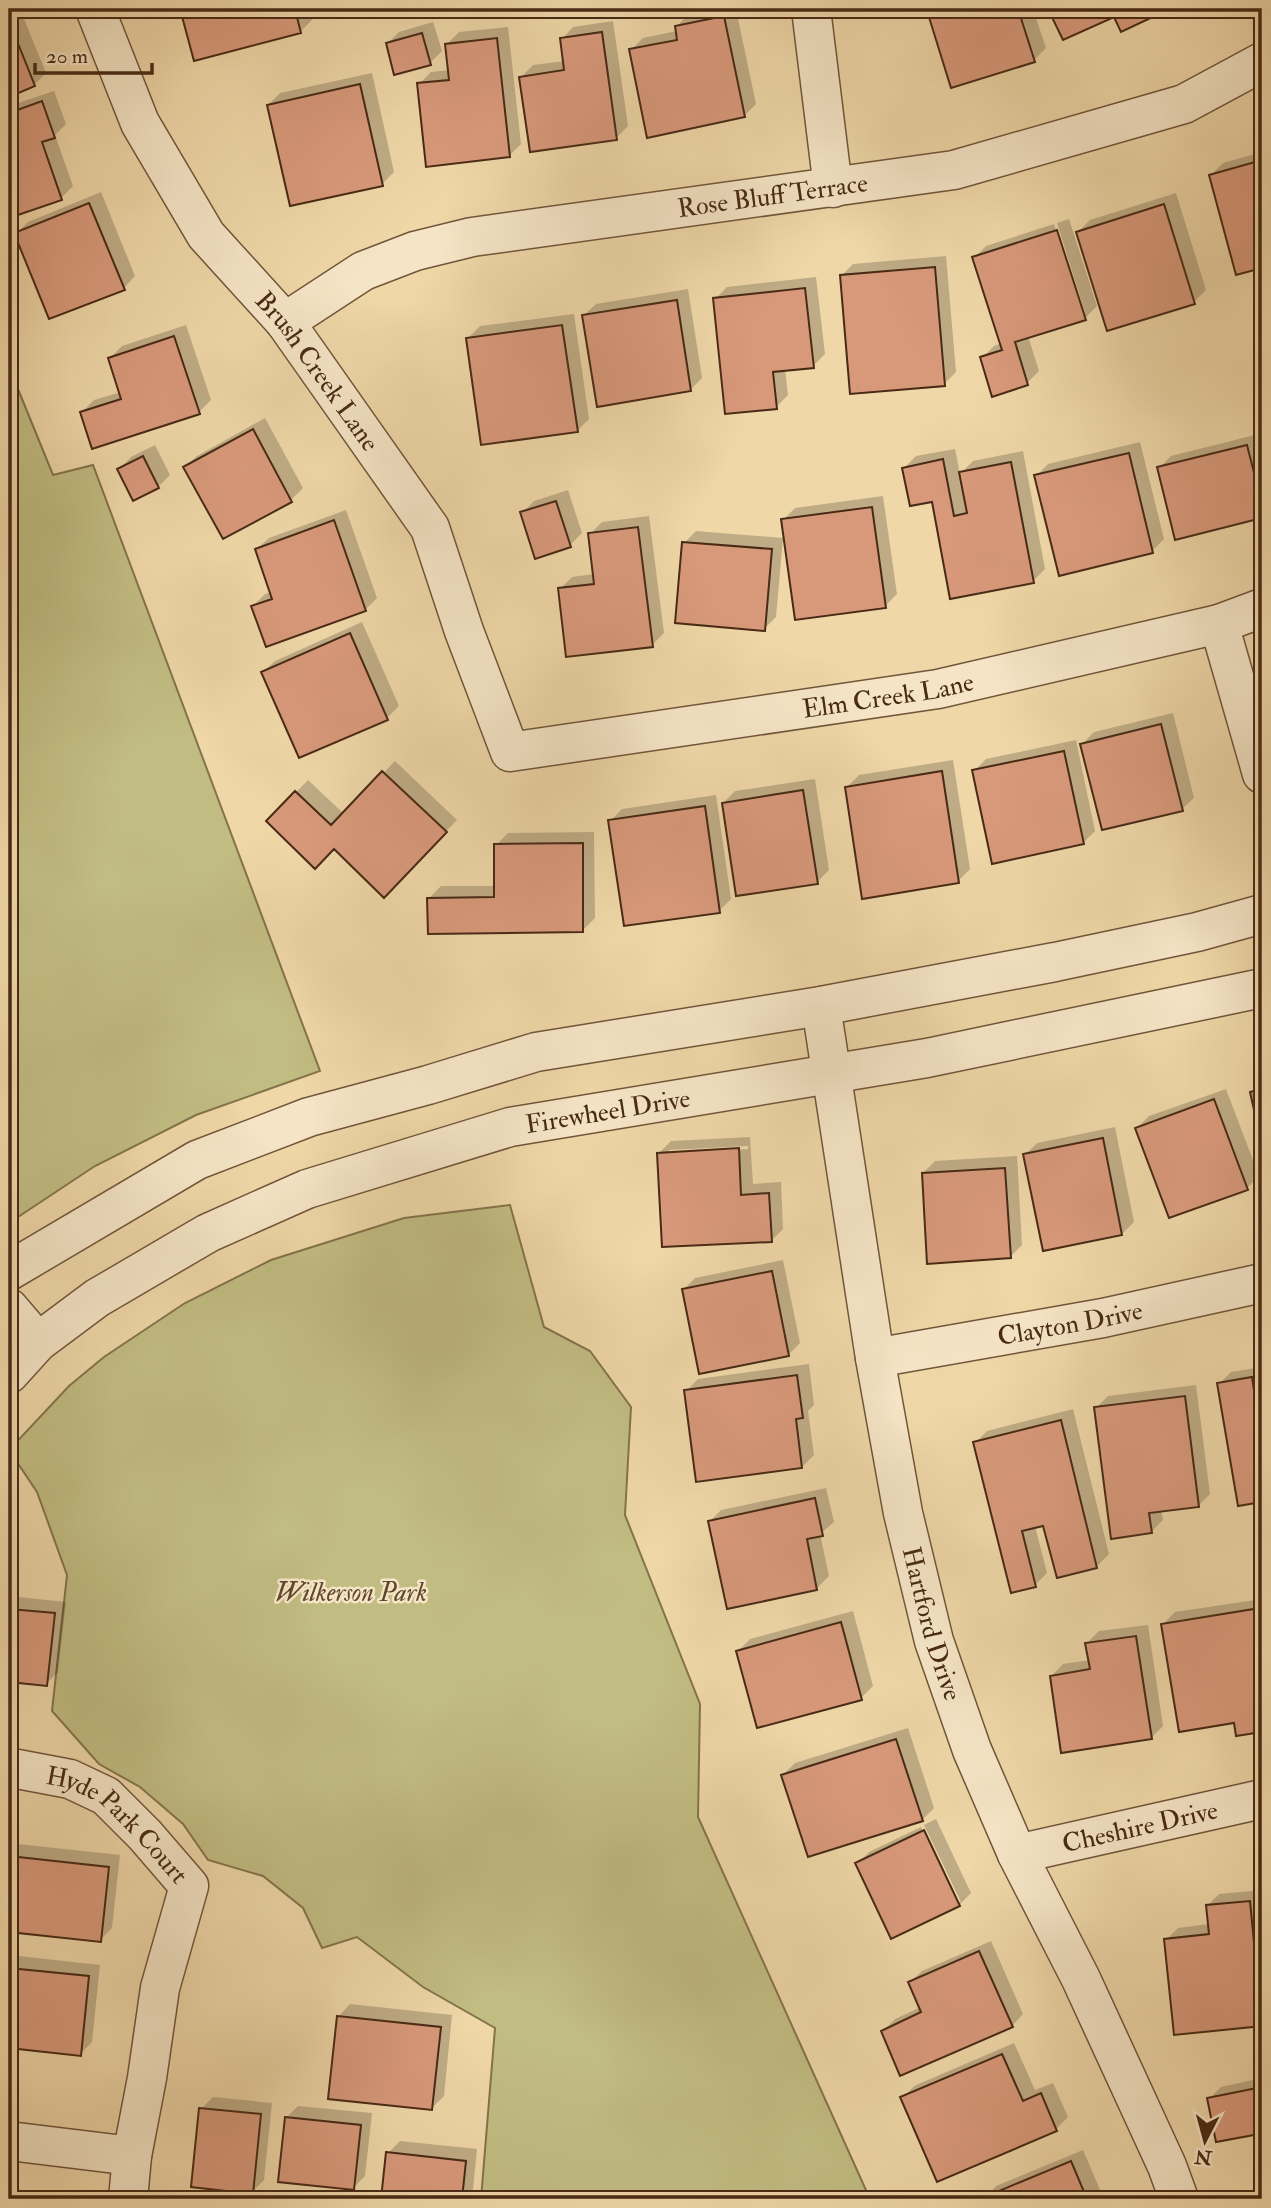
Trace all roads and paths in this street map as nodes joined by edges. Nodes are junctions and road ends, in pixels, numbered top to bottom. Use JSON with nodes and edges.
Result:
{"nodes":[{"id":1,"x":95,"y":9,"type":"edge"},
{"id":2,"x":811,"y":9,"type":"edge"},
{"id":3,"x":1262,"y":62,"type":"edge"},
{"id":4,"x":833,"y":188,"type":"junction"},
{"id":5,"x":285,"y":322,"type":"junction"},
{"id":6,"x":1262,"y":608,"type":"edge"},
{"id":7,"x":1219,"y":624,"type":"junction"},
{"id":8,"x":510,"y":752,"type":"joint"},
{"id":9,"x":1262,"y":774,"type":"edge"},
{"id":10,"x":1262,"y":914,"type":"edge"},
{"id":11,"x":1262,"y":988,"type":"edge"},
{"id":12,"x":821,"y":1006,"type":"junction"},
{"id":13,"x":832,"y":1073,"type":"junction"},
{"id":14,"x":9,"y":1271,"type":"edge"},
{"id":15,"x":1262,"y":1283,"type":"edge"},
{"id":16,"x":9,"y":1308,"type":"edge"},
{"id":17,"x":38,"y":1342,"type":"junction"},
{"id":18,"x":875,"y":1358,"type":"junction"},
{"id":19,"x":9,"y":1374,"type":"edge"},
{"id":20,"x":12,"y":1768,"type":"dead end"},
{"id":21,"x":1262,"y":1799,"type":"edge"},
{"id":22,"x":1017,"y":1854,"type":"junction"},
{"id":23,"x":9,"y":2141,"type":"edge"},
{"id":24,"x":132,"y":2156,"type":"junction"},
{"id":25,"x":128,"y":2199,"type":"edge"},
{"id":26,"x":1179,"y":2199,"type":"edge"}],
"edges":[{"from":1,"to":5,"type":"street","name":"Brush Creek Lane"},
{"from":2,"to":4,"type":"street"},
{"from":3,"to":4,"type":"street","name":"Rose Bluff Terrace"},
{"from":4,"to":5,"type":"street","name":"Rose Bluff Terrace"},
{"from":5,"to":8,"type":"street","name":"Brush Creek Lane"},
{"from":6,"to":7,"type":"street","name":"Elm Creek Lane"},
{"from":7,"to":8,"type":"street","name":"Elm Creek Lane"},
{"from":7,"to":9,"type":"street"},
{"from":10,"to":12,"type":"street"},
{"from":11,"to":13,"type":"street","name":"Firewheel Drive"},
{"from":12,"to":13,"type":"street","name":"Hartford Drive"},
{"from":12,"to":14,"type":"street"},
{"from":13,"to":17,"type":"street","name":"Firewheel Drive"},
{"from":13,"to":18,"type":"street","name":"Hartford Drive"},
{"from":15,"to":18,"type":"street","name":"Clayton Drive"},
{"from":16,"to":17,"type":"street"},
{"from":17,"to":19,"type":"street","name":"Firewheel Drive"},
{"from":18,"to":22,"type":"street","name":"Hartford Drive"},
{"from":20,"to":24,"type":"street","name":"Hyde Park Court"},
{"from":21,"to":22,"type":"street","name":"Cheshire Drive"},
{"from":22,"to":26,"type":"street","name":"Hartford Drive"},
{"from":23,"to":24,"type":"street"},
{"from":24,"to":25,"type":"street"}]}
